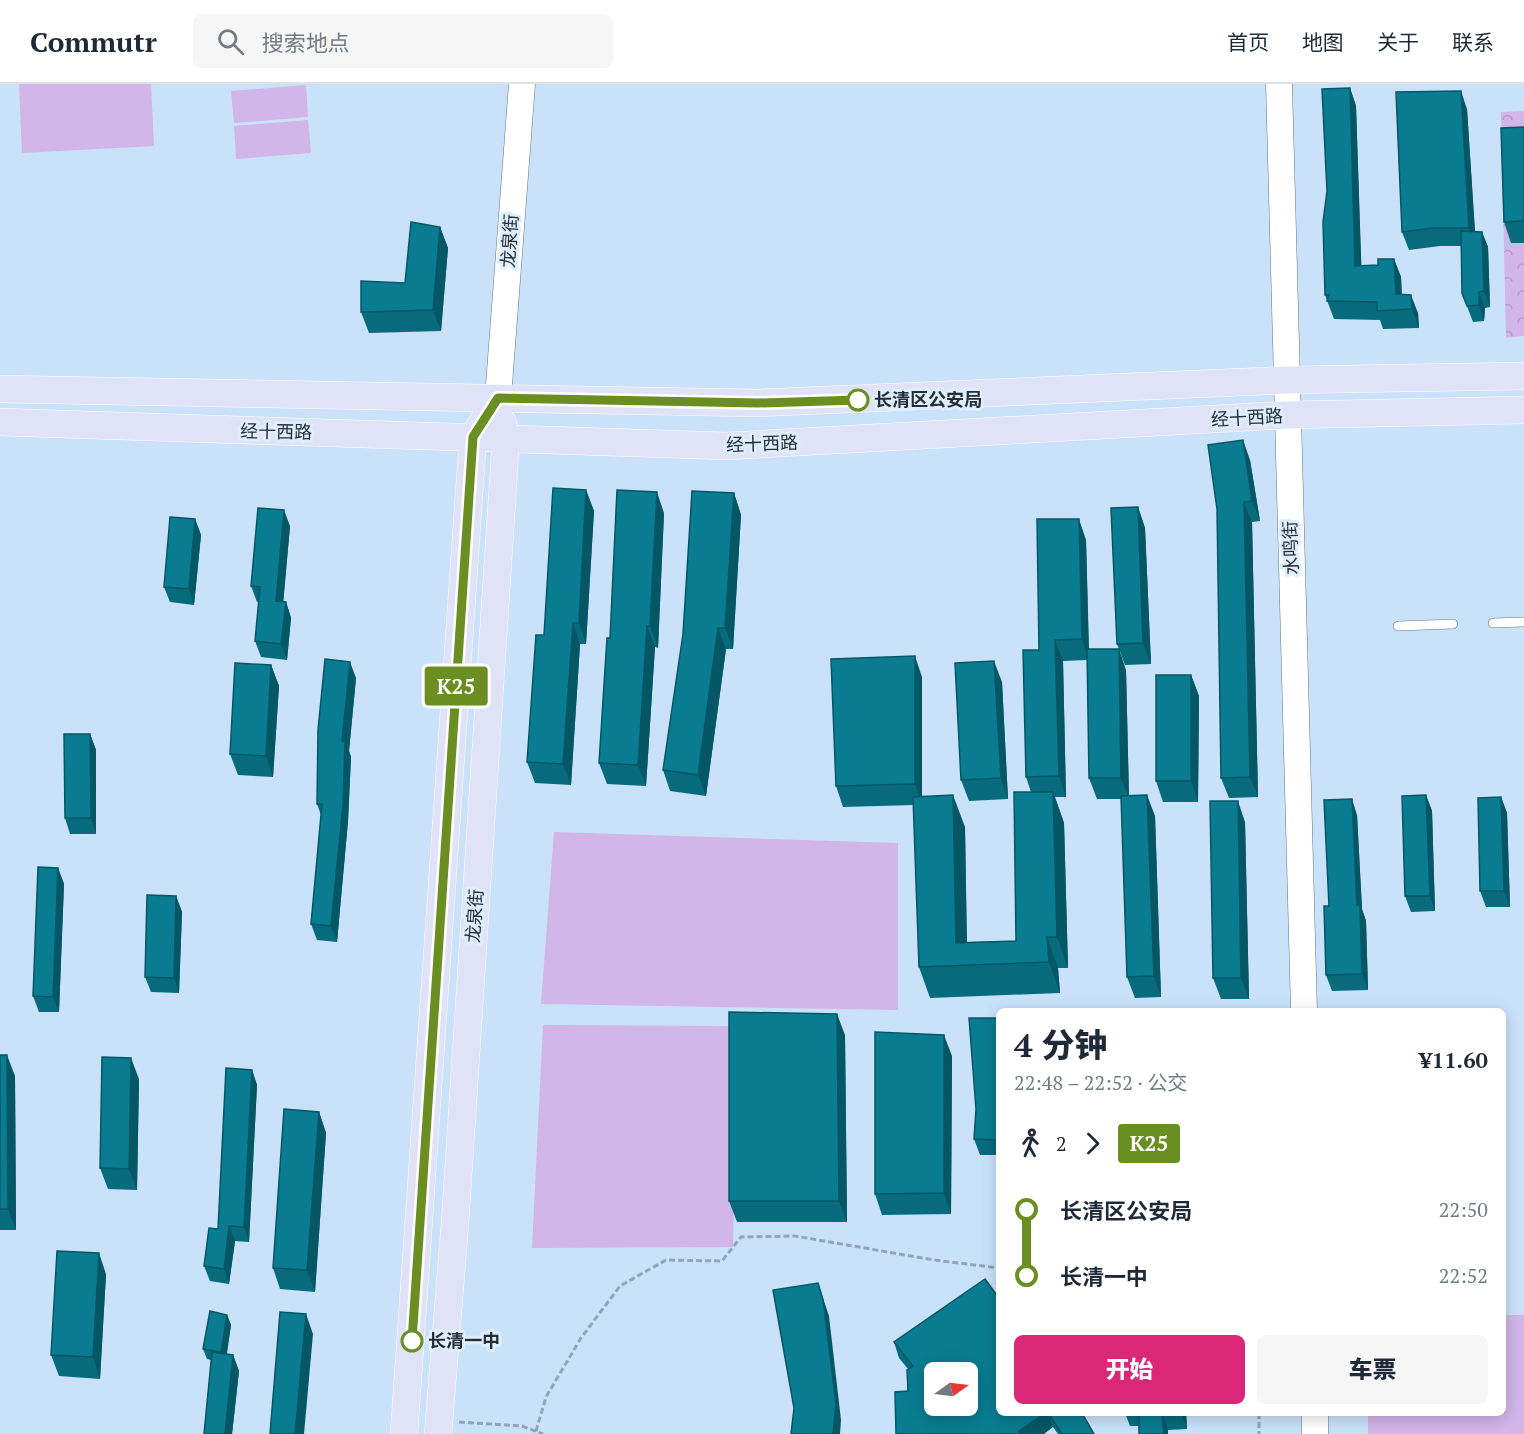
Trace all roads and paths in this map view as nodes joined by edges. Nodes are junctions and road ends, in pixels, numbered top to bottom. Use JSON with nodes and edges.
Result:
{"nodes":[{"id":1,"x":522,"y":84,"type":"edge"},
{"id":2,"x":1279,"y":84,"type":"edge"},
{"id":3,"x":1524,"y":376,"type":"edge"},
{"id":4,"x":1287,"y":380,"type":"junction"},
{"id":5,"x":0,"y":389,"type":"edge"},
{"id":6,"x":498,"y":398,"type":"junction"},
{"id":7,"x":1524,"y":410,"type":"edge"},
{"id":8,"x":1287,"y":416,"type":"junction"},
{"id":9,"x":0,"y":422,"type":"edge"},
{"id":10,"x":473,"y":437,"type":"junction"},
{"id":11,"x":506,"y":438,"type":"junction"},
{"id":12,"x":1524,"y":622,"type":"edge"},
{"id":13,"x":1493,"y":623,"type":"dead end"},
{"id":14,"x":1454,"y":624,"type":"dead end"},
{"id":15,"x":1398,"y":626,"type":"dead end"},
{"id":16,"x":1304,"y":1008,"type":"edge"},
{"id":17,"x":996,"y":1268,"type":"edge"},
{"id":18,"x":1259,"y":1416,"type":"edge"},
{"id":19,"x":1315,"y":1416,"type":"edge"},
{"id":20,"x":438,"y":1428,"type":"edge"},
{"id":21,"x":536,"y":1431,"type":"junction"},
{"id":22,"x":404,"y":1434,"type":"edge"},
{"id":23,"x":543,"y":1434,"type":"edge"},
{"id":24,"x":1259,"y":1434,"type":"edge"},
{"id":25,"x":1315,"y":1434,"type":"edge"}],
"edges":[{"from":1,"to":6,"type":"street","name":"龙泉街"},
{"from":2,"to":4,"type":"street","name":"水鸣街"},
{"from":3,"to":4,"type":"main road","name":"经十西路"},
{"from":4,"to":6,"type":"main road","name":"经十西路"},
{"from":4,"to":8,"type":"street","name":"水鸣街"},
{"from":5,"to":6,"type":"main road","name":"经十西路"},
{"from":6,"to":10,"type":"main road","name":"龙泉街"},
{"from":6,"to":11,"type":"main road","name":"龙泉街"},
{"from":7,"to":8,"type":"main road","name":"经十西路"},
{"from":8,"to":11,"type":"main road","name":"经十西路"},
{"from":8,"to":16,"type":"street","name":"水鸣街"},
{"from":9,"to":10,"type":"main road","name":"经十西路"},
{"from":10,"to":11,"type":"main road","name":"经十西路"},
{"from":10,"to":22,"type":"main road","name":"龙泉街"},
{"from":11,"to":20,"type":"main road","name":"龙泉街"},
{"from":12,"to":13,"type":"lane"},
{"from":14,"to":15,"type":"lane"},
{"from":17,"to":21,"type":"path"},
{"from":18,"to":24,"type":"path"},
{"from":19,"to":25,"type":"street"},
{"from":20,"to":21,"type":"path"},
{"from":21,"to":23,"type":"path"}]}
